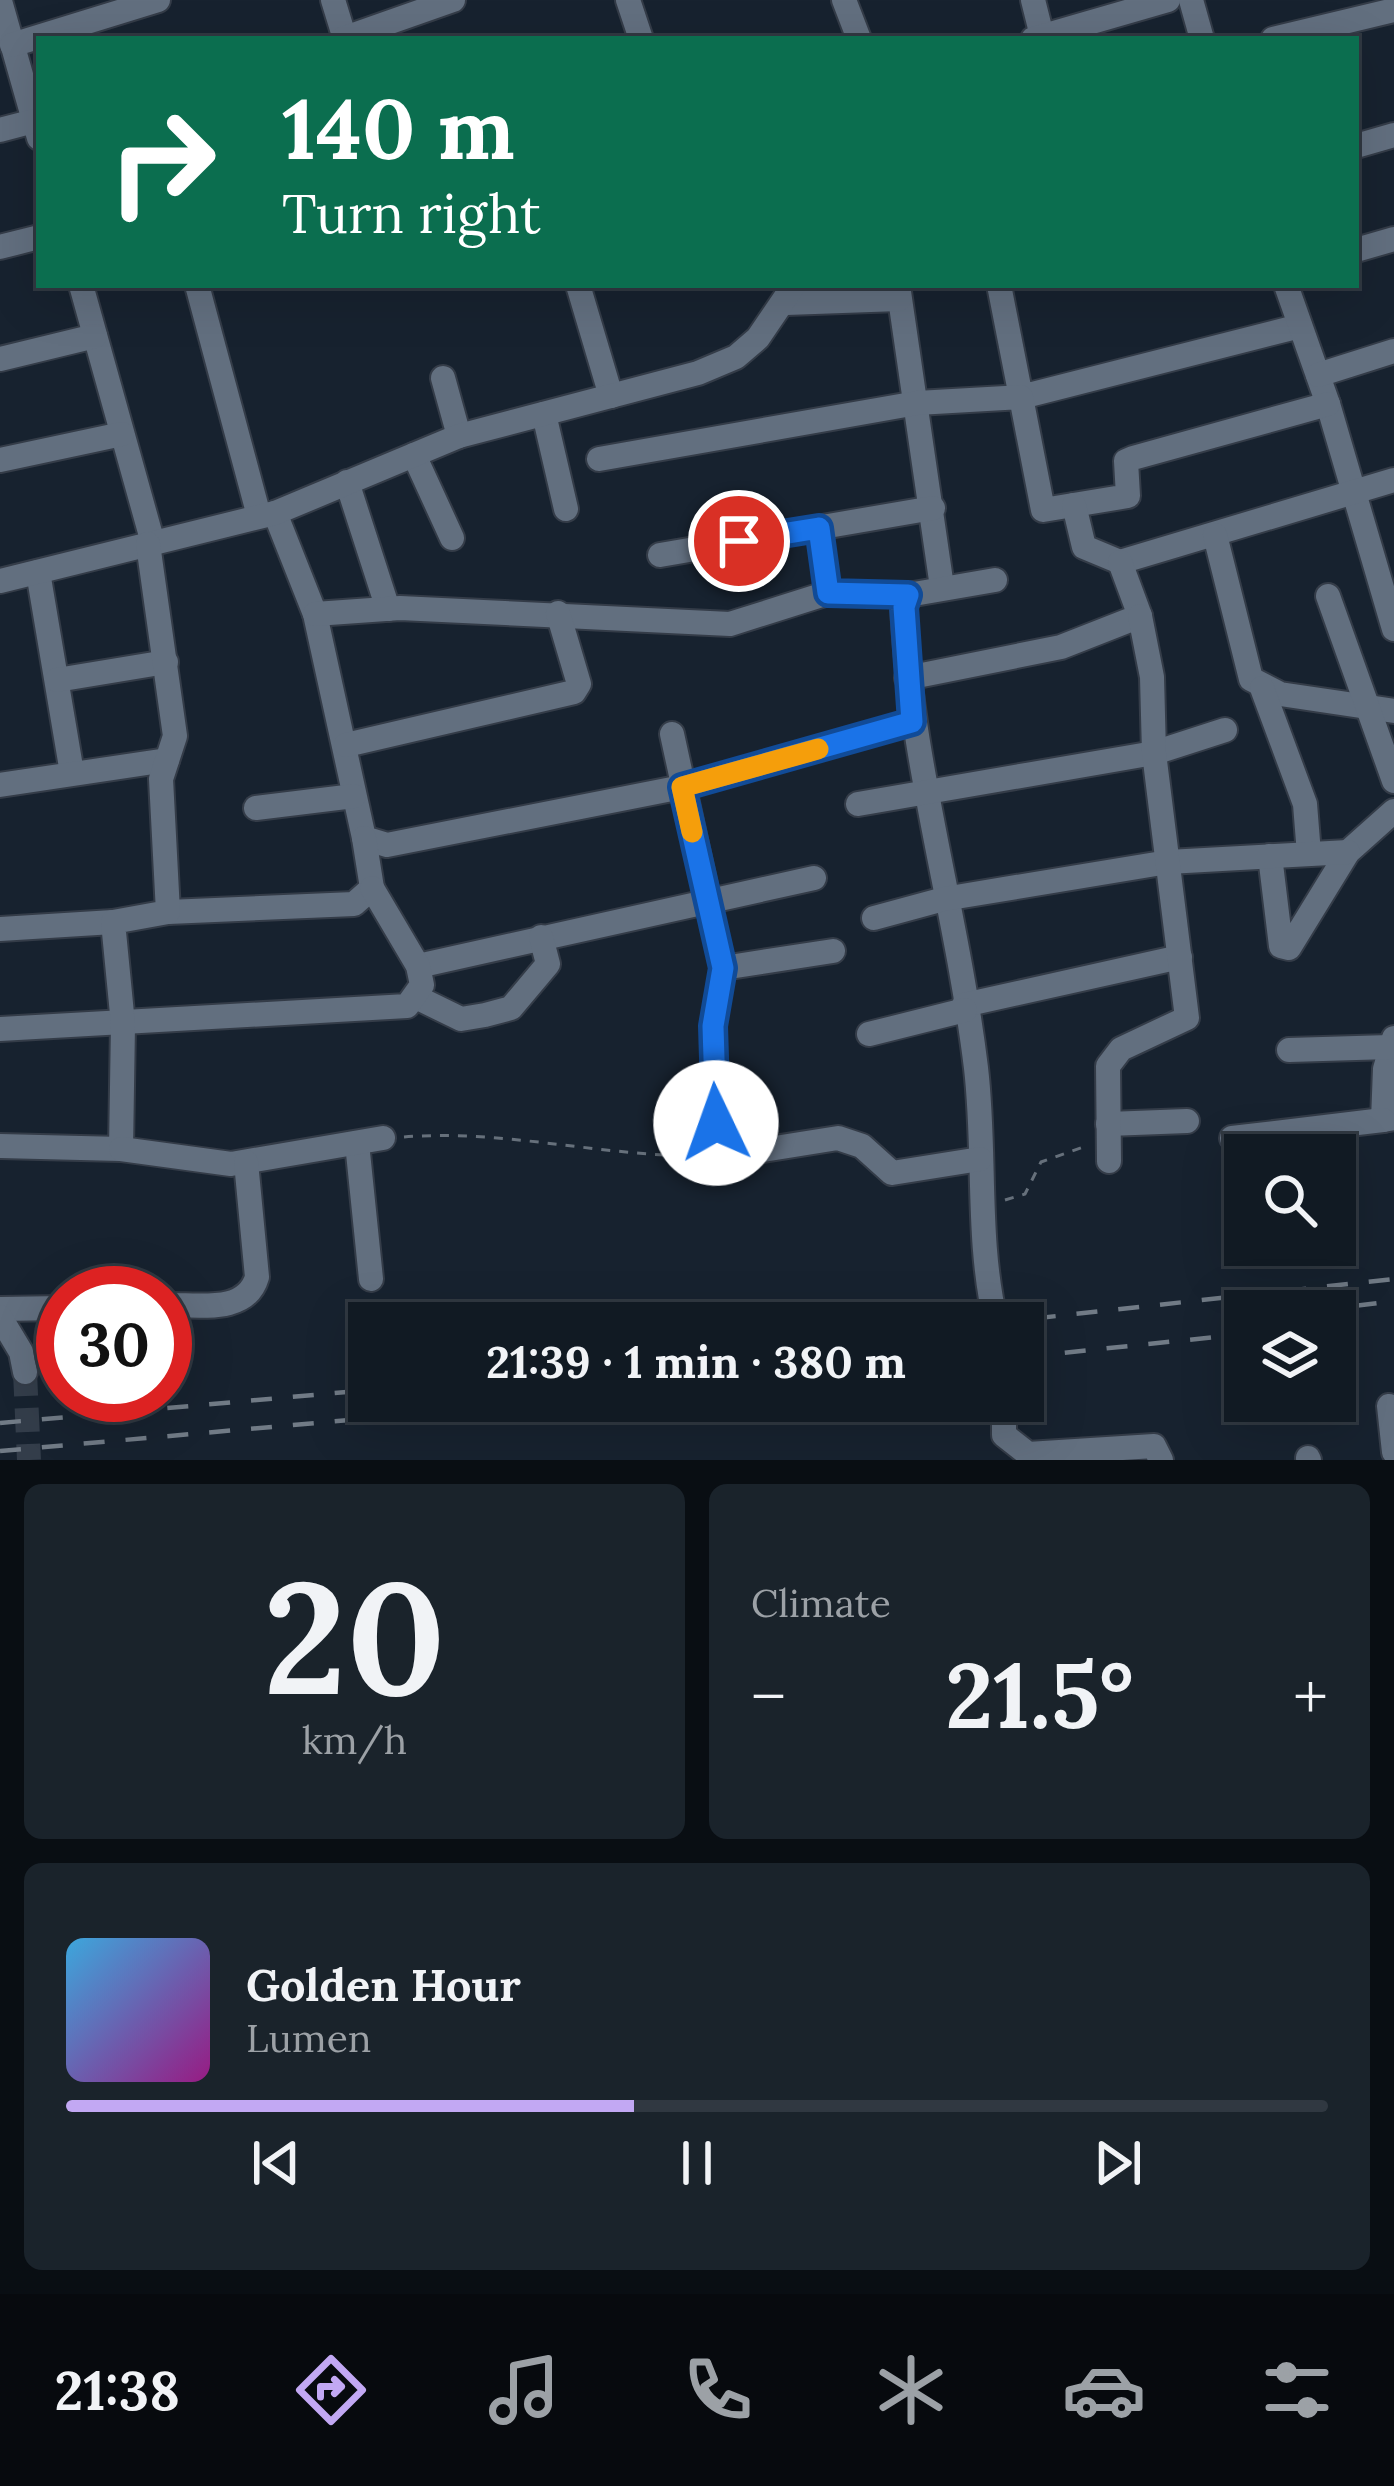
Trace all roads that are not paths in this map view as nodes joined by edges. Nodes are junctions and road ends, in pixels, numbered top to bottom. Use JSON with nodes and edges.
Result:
{"nodes":[{"id":1,"x":158,"y":0,"type":"edge"},
{"id":2,"x":333,"y":0,"type":"edge"},
{"id":3,"x":453,"y":0,"type":"edge"},
{"id":4,"x":628,"y":0,"type":"edge"},
{"id":5,"x":844,"y":0,"type":"edge"},
{"id":6,"x":1033,"y":0,"type":"edge"},
{"id":7,"x":1168,"y":0,"type":"edge"},
{"id":8,"x":1191,"y":0,"type":"edge"},
{"id":9,"x":127,"y":4,"type":"edge"},
{"id":10,"x":1394,"y":10,"type":"edge"},
{"id":11,"x":2,"y":13,"type":"edge"},
{"id":12,"x":38,"y":36,"type":"edge"},
{"id":13,"x":343,"y":36,"type":"edge"},
{"id":14,"x":352,"y":36,"type":"edge"},
{"id":15,"x":640,"y":36,"type":"edge"},
{"id":16,"x":858,"y":36,"type":"edge"},
{"id":17,"x":1038,"y":36,"type":"edge"},
{"id":18,"x":1045,"y":36,"type":"edge"},
{"id":19,"x":1201,"y":36,"type":"edge"},
{"id":20,"x":1286,"y":36,"type":"edge"},
{"id":21,"x":36,"y":37,"type":"edge"},
{"id":22,"x":13,"y":45,"type":"junction"},
{"id":23,"x":36,"y":126,"type":"edge"},
{"id":24,"x":0,"y":130,"type":"edge"},
{"id":25,"x":36,"y":130,"type":"edge"},
{"id":26,"x":1394,"y":135,"type":"edge"},
{"id":27,"x":1359,"y":145,"type":"edge"},
{"id":28,"x":36,"y":238,"type":"edge"},
{"id":29,"x":1394,"y":238,"type":"edge"},
{"id":30,"x":0,"y":247,"type":"edge"},
{"id":31,"x":1359,"y":249,"type":"edge"},
{"id":32,"x":82,"y":288,"type":"edge"},
{"id":33,"x":198,"y":288,"type":"edge"},
{"id":34,"x":584,"y":288,"type":"edge"},
{"id":35,"x":1000,"y":288,"type":"edge"},
{"id":36,"x":1287,"y":288,"type":"edge"},
{"id":37,"x":898,"y":292,"type":"edge"},
{"id":38,"x":790,"y":294,"type":"edge"},
{"id":39,"x":1300,"y":326,"type":"junction"},
{"id":40,"x":95,"y":336,"type":"junction"},
{"id":41,"x":1394,"y":351,"type":"edge"},
{"id":42,"x":0,"y":359,"type":"edge"},
{"id":43,"x":1318,"y":375,"type":"junction"},
{"id":44,"x":443,"y":378,"type":"dead end"},
{"id":45,"x":611,"y":396,"type":"junction"},
{"id":46,"x":1021,"y":397,"type":"junction"},
{"id":47,"x":917,"y":403,"type":"junction"},
{"id":48,"x":1328,"y":404,"type":"junction"},
{"id":49,"x":544,"y":414,"type":"junction"},
{"id":50,"x":122,"y":434,"type":"junction"},
{"id":51,"x":459,"y":436,"type":"junction"},
{"id":52,"x":414,"y":454,"type":"junction"},
{"id":53,"x":599,"y":459,"type":"dead end"},
{"id":54,"x":0,"y":460,"type":"edge"},
{"id":55,"x":1394,"y":481,"type":"edge"},
{"id":56,"x":347,"y":482,"type":"junction"},
{"id":57,"x":1351,"y":494,"type":"junction"},
{"id":58,"x":1074,"y":505,"type":"junction"},
{"id":59,"x":566,"y":508,"type":"dead end"},
{"id":60,"x":933,"y":508,"type":"junction"},
{"id":61,"x":267,"y":514,"type":"junction"},
{"id":62,"x":819,"y":528,"type":"junction"},
{"id":63,"x":1215,"y":535,"type":"junction"},
{"id":64,"x":452,"y":538,"type":"dead end"},
{"id":65,"x":150,"y":543,"type":"junction"},
{"id":66,"x":659,"y":555,"type":"dead end"},
{"id":67,"x":1120,"y":562,"type":"junction"},
{"id":68,"x":38,"y":572,"type":"junction"},
{"id":69,"x":995,"y":580,"type":"dead end"},
{"id":70,"x":0,"y":581,"type":"edge"},
{"id":71,"x":942,"y":587,"type":"junction"},
{"id":72,"x":828,"y":593,"type":"junction"},
{"id":73,"x":908,"y":595,"type":"junction"},
{"id":74,"x":1328,"y":596,"type":"dead end"},
{"id":75,"x":388,"y":609,"type":"junction"},
{"id":76,"x":557,"y":613,"type":"junction"},
{"id":77,"x":315,"y":614,"type":"junction"},
{"id":78,"x":1140,"y":616,"type":"junction"},
{"id":79,"x":1392,"y":618,"type":"edge"},
{"id":80,"x":166,"y":662,"type":"junction"},
{"id":81,"x":907,"y":678,"type":"junction"},
{"id":82,"x":57,"y":680,"type":"junction"},
{"id":83,"x":1262,"y":688,"type":"junction"},
{"id":84,"x":1383,"y":710,"type":"edge"},
{"id":85,"x":912,"y":722,"type":"junction"},
{"id":86,"x":1225,"y":730,"type":"dead end"},
{"id":87,"x":672,"y":734,"type":"dead end"},
{"id":88,"x":346,"y":745,"type":"junction"},
{"id":89,"x":1154,"y":753,"type":"junction"},
{"id":90,"x":167,"y":760,"type":"junction"},
{"id":91,"x":72,"y":773,"type":"junction"},
{"id":92,"x":1394,"y":781,"type":"edge"},
{"id":93,"x":0,"y":785,"type":"edge"},
{"id":94,"x":682,"y":787,"type":"junction"},
{"id":95,"x":923,"y":790,"type":"junction"},
{"id":96,"x":355,"y":796,"type":"junction"},
{"id":97,"x":858,"y":805,"type":"dead end"},
{"id":98,"x":256,"y":808,"type":"dead end"},
{"id":99,"x":1394,"y":811,"type":"edge"},
{"id":100,"x":364,"y":838,"type":"junction"},
{"id":101,"x":1348,"y":852,"type":"junction"},
{"id":102,"x":1310,"y":854,"type":"junction"},
{"id":103,"x":1270,"y":856,"type":"junction"},
{"id":104,"x":1168,"y":862,"type":"junction"},
{"id":105,"x":814,"y":878,"type":"dead end"},
{"id":106,"x":372,"y":888,"type":"junction"},
{"id":107,"x":944,"y":899,"type":"junction"},
{"id":108,"x":708,"y":902,"type":"junction"},
{"id":109,"x":168,"y":912,"type":"junction"},
{"id":110,"x":874,"y":918,"type":"dead end"},
{"id":111,"x":112,"y":922,"type":"junction"},
{"id":112,"x":0,"y":928,"type":"edge"},
{"id":113,"x":541,"y":937,"type":"junction"},
{"id":114,"x":833,"y":951,"type":"dead end"},
{"id":115,"x":1180,"y":957,"type":"junction"},
{"id":116,"x":418,"y":966,"type":"junction"},
{"id":117,"x":723,"y":968,"type":"junction"},
{"id":118,"x":418,"y":998,"type":"junction"},
{"id":119,"x":964,"y":1008,"type":"junction"},
{"id":120,"x":123,"y":1024,"type":"junction"},
{"id":121,"x":0,"y":1029,"type":"edge"},
{"id":122,"x":869,"y":1034,"type":"dead end"},
{"id":123,"x":1392,"y":1042,"type":"edge"},
{"id":124,"x":1289,"y":1050,"type":"dead end"},
{"id":125,"x":1389,"y":1119,"type":"edge"},
{"id":126,"x":1187,"y":1121,"type":"dead end"},
{"id":127,"x":1108,"y":1126,"type":"junction"},
{"id":128,"x":1265,"y":1134,"type":"edge"},
{"id":129,"x":0,"y":1146,"type":"edge"},
{"id":130,"x":121,"y":1148,"type":"junction"},
{"id":131,"x":980,"y":1159,"type":"junction"},
{"id":132,"x":1109,"y":1161,"type":"dead end"},
{"id":133,"x":246,"y":1162,"type":"junction"},
{"id":134,"x":371,"y":1279,"type":"dead end"},
{"id":135,"x":991,"y":1302,"type":"edge"},
{"id":136,"x":192,"y":1305,"type":"edge"},
{"id":137,"x":36,"y":1310,"type":"edge"},
{"id":138,"x":0,"y":1313,"type":"edge"},
{"id":139,"x":25,"y":1372,"type":"tunnel mouth"},
{"id":140,"x":1390,"y":1406,"type":"dead end"},
{"id":141,"x":1004,"y":1422,"type":"edge"},
{"id":142,"x":1394,"y":1452,"type":"edge"},
{"id":143,"x":1005,"y":1453,"type":"edge"},
{"id":144,"x":1161,"y":1460,"type":"edge"}],
"edges":[{"from":1,"to":9,"type":"street"},
{"from":2,"to":13,"type":"street"},
{"from":3,"to":14,"type":"street"},
{"from":4,"to":15,"type":"street"},
{"from":5,"to":16,"type":"street"},
{"from":6,"to":17,"type":"street"},
{"from":7,"to":18,"type":"street"},
{"from":8,"to":19,"type":"street"},
{"from":9,"to":12,"type":"street"},
{"from":10,"to":20,"type":"street"},
{"from":11,"to":22,"type":"street"},
{"from":21,"to":22,"type":"street"},
{"from":22,"to":23,"type":"street"},
{"from":24,"to":25,"type":"street"},
{"from":26,"to":27,"type":"street"},
{"from":28,"to":30,"type":"street"},
{"from":29,"to":31,"type":"street"},
{"from":32,"to":40,"type":"street"},
{"from":33,"to":61,"type":"street"},
{"from":34,"to":45,"type":"street"},
{"from":35,"to":46,"type":"street"},
{"from":36,"to":39,"type":"street"},
{"from":37,"to":38,"type":"street"},
{"from":37,"to":47,"type":"street"},
{"from":38,"to":45,"type":"street"},
{"from":39,"to":43,"type":"street"},
{"from":39,"to":46,"type":"street"},
{"from":40,"to":42,"type":"street"},
{"from":40,"to":50,"type":"street"},
{"from":41,"to":43,"type":"street"},
{"from":43,"to":48,"type":"street"},
{"from":44,"to":51,"type":"street"},
{"from":45,"to":49,"type":"street"},
{"from":46,"to":47,"type":"street"},
{"from":46,"to":58,"type":"street"},
{"from":47,"to":53,"type":"street"},
{"from":47,"to":60,"type":"street"},
{"from":48,"to":57,"type":"street"},
{"from":48,"to":58,"type":"street"},
{"from":49,"to":51,"type":"street"},
{"from":49,"to":59,"type":"street"},
{"from":50,"to":54,"type":"street"},
{"from":50,"to":65,"type":"street"},
{"from":51,"to":52,"type":"street"},
{"from":52,"to":56,"type":"street"},
{"from":52,"to":64,"type":"street"},
{"from":55,"to":57,"type":"street"},
{"from":56,"to":61,"type":"street"},
{"from":56,"to":75,"type":"street"},
{"from":57,"to":63,"type":"street"},
{"from":57,"to":79,"type":"street"},
{"from":58,"to":67,"type":"street"},
{"from":60,"to":62,"type":"street"},
{"from":60,"to":71,"type":"street"},
{"from":61,"to":65,"type":"street"},
{"from":61,"to":77,"type":"street"},
{"from":62,"to":66,"type":"street"},
{"from":62,"to":72,"type":"street"},
{"from":63,"to":67,"type":"street"},
{"from":63,"to":83,"type":"street"},
{"from":65,"to":68,"type":"street"},
{"from":65,"to":80,"type":"street"},
{"from":67,"to":78,"type":"street"},
{"from":68,"to":70,"type":"street"},
{"from":68,"to":82,"type":"street"},
{"from":69,"to":71,"type":"street"},
{"from":71,"to":73,"type":"street"},
{"from":72,"to":73,"type":"street"},
{"from":72,"to":76,"type":"street"},
{"from":73,"to":81,"type":"street"},
{"from":74,"to":84,"type":"street"},
{"from":75,"to":76,"type":"street"},
{"from":75,"to":77,"type":"street"},
{"from":76,"to":88,"type":"street"},
{"from":77,"to":88,"type":"street"},
{"from":78,"to":81,"type":"street"},
{"from":78,"to":89,"type":"street"},
{"from":80,"to":82,"type":"street"},
{"from":80,"to":90,"type":"street"},
{"from":81,"to":85,"type":"street"},
{"from":82,"to":91,"type":"street"},
{"from":83,"to":84,"type":"street"},
{"from":83,"to":102,"type":"street"},
{"from":84,"to":92,"type":"street"},
{"from":85,"to":94,"type":"street"},
{"from":85,"to":95,"type":"street"},
{"from":86,"to":89,"type":"street"},
{"from":87,"to":94,"type":"street"},
{"from":88,"to":96,"type":"street"},
{"from":89,"to":95,"type":"street"},
{"from":89,"to":104,"type":"street"},
{"from":90,"to":91,"type":"street"},
{"from":90,"to":109,"type":"street"},
{"from":91,"to":93,"type":"street"},
{"from":94,"to":100,"type":"street"},
{"from":94,"to":108,"type":"street"},
{"from":95,"to":97,"type":"street"},
{"from":95,"to":107,"type":"street"},
{"from":96,"to":98,"type":"street"},
{"from":96,"to":100,"type":"street"},
{"from":99,"to":101,"type":"street"},
{"from":100,"to":106,"type":"street"},
{"from":101,"to":102,"type":"street"},
{"from":101,"to":103,"type":"street"},
{"from":102,"to":103,"type":"street"},
{"from":103,"to":104,"type":"street"},
{"from":104,"to":107,"type":"street"},
{"from":104,"to":115,"type":"street"},
{"from":105,"to":108,"type":"street"},
{"from":106,"to":109,"type":"street"},
{"from":106,"to":116,"type":"street"},
{"from":107,"to":110,"type":"street"},
{"from":107,"to":119,"type":"street"},
{"from":108,"to":113,"type":"street"},
{"from":108,"to":117,"type":"street"},
{"from":109,"to":111,"type":"street"},
{"from":111,"to":112,"type":"street"},
{"from":111,"to":120,"type":"street"},
{"from":113,"to":116,"type":"street"},
{"from":113,"to":118,"type":"street"},
{"from":114,"to":117,"type":"street"},
{"from":115,"to":119,"type":"street"},
{"from":115,"to":127,"type":"street"},
{"from":116,"to":118,"type":"street"},
{"from":117,"to":131,"type":"street"},
{"from":118,"to":120,"type":"street"},
{"from":119,"to":122,"type":"street"},
{"from":119,"to":131,"type":"street"},
{"from":120,"to":121,"type":"street"},
{"from":120,"to":130,"type":"street"},
{"from":123,"to":124,"type":"street"},
{"from":123,"to":125,"type":"street"},
{"from":125,"to":128,"type":"street"},
{"from":126,"to":127,"type":"street"},
{"from":127,"to":132,"type":"street"},
{"from":129,"to":130,"type":"street"},
{"from":130,"to":133,"type":"street"},
{"from":131,"to":135,"type":"street"},
{"from":133,"to":134,"type":"street"},
{"from":133,"to":136,"type":"street"},
{"from":137,"to":138,"type":"street"},
{"from":138,"to":139,"type":"street"},
{"from":140,"to":142,"type":"street"},
{"from":141,"to":143,"type":"street"},
{"from":143,"to":144,"type":"street"}]}
